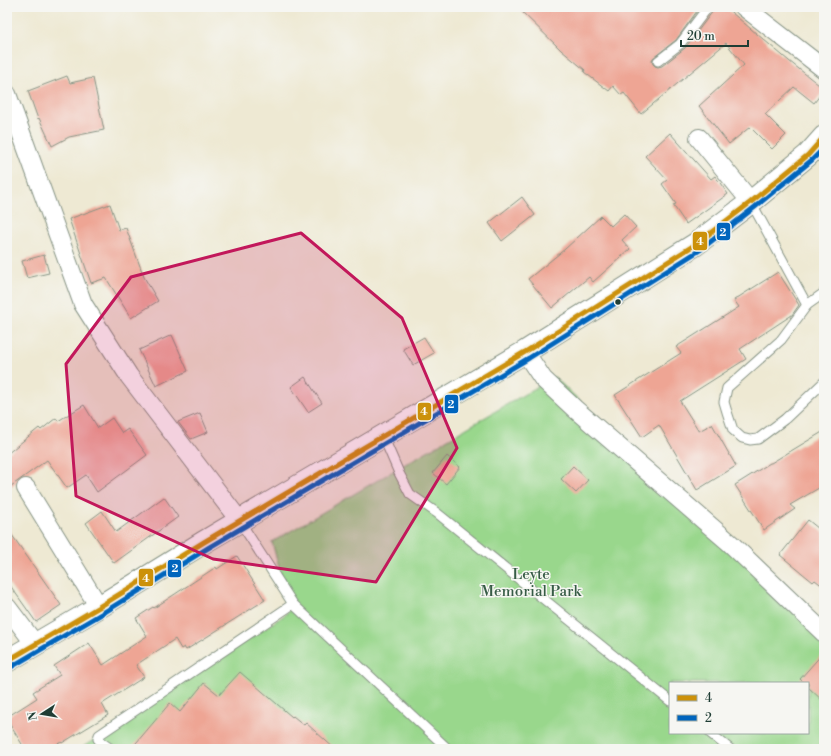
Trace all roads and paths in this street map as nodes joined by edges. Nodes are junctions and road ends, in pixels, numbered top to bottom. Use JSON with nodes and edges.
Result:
{"nodes":[{"id":1,"x":708,"y":7,"type":"edge"},
{"id":2,"x":744,"y":7,"type":"edge"},
{"id":3,"x":658,"y":61,"type":"dead end"},
{"id":4,"x":824,"y":69,"type":"edge"},
{"id":5,"x":7,"y":94,"type":"edge"},
{"id":6,"x":824,"y":137,"type":"edge"},
{"id":7,"x":700,"y":138,"type":"dead end"},
{"id":8,"x":751,"y":202,"type":"junction"},
{"id":9,"x":824,"y":293,"type":"edge"},
{"id":10,"x":807,"y":305,"type":"junction"},
{"id":11,"x":525,"y":352,"type":"junction"},
{"id":12,"x":824,"y":382,"type":"edge"},
{"id":13,"x":383,"y":436,"type":"junction"},
{"id":14,"x":26,"y":488,"type":"dead end"},
{"id":15,"x":240,"y":520,"type":"junction"},
{"id":16,"x":293,"y":604,"type":"junction"},
{"id":17,"x":7,"y":607,"type":"edge"},
{"id":18,"x":99,"y":607,"type":"junction"},
{"id":19,"x":824,"y":633,"type":"edge"},
{"id":20,"x":34,"y":644,"type":"junction"},
{"id":21,"x":7,"y":661,"type":"edge"},
{"id":22,"x":669,"y":700,"type":"edge"},
{"id":23,"x":711,"y":734,"type":"edge"},
{"id":24,"x":112,"y":749,"type":"edge"},
{"id":25,"x":448,"y":749,"type":"edge"},
{"id":26,"x":730,"y":749,"type":"edge"}],
"edges":[{"from":1,"to":3,"type":"lane"},
{"from":2,"to":4,"type":"street"},
{"from":5,"to":15,"type":"street"},
{"from":6,"to":8,"type":"highway"},
{"from":7,"to":8,"type":"street"},
{"from":8,"to":10,"type":"lane"},
{"from":8,"to":11,"type":"highway"},
{"from":9,"to":10,"type":"lane"},
{"from":10,"to":12,"type":"lane"},
{"from":11,"to":13,"type":"highway"},
{"from":11,"to":19,"type":"street"},
{"from":13,"to":15,"type":"highway"},
{"from":13,"to":22,"type":"lane"},
{"from":14,"to":18,"type":"street"},
{"from":15,"to":16,"type":"lane"},
{"from":15,"to":18,"type":"highway"},
{"from":16,"to":24,"type":"lane"},
{"from":16,"to":25,"type":"lane"},
{"from":17,"to":20,"type":"street"},
{"from":18,"to":20,"type":"highway"},
{"from":20,"to":21,"type":"highway"},
{"from":23,"to":26,"type":"lane"}]}
